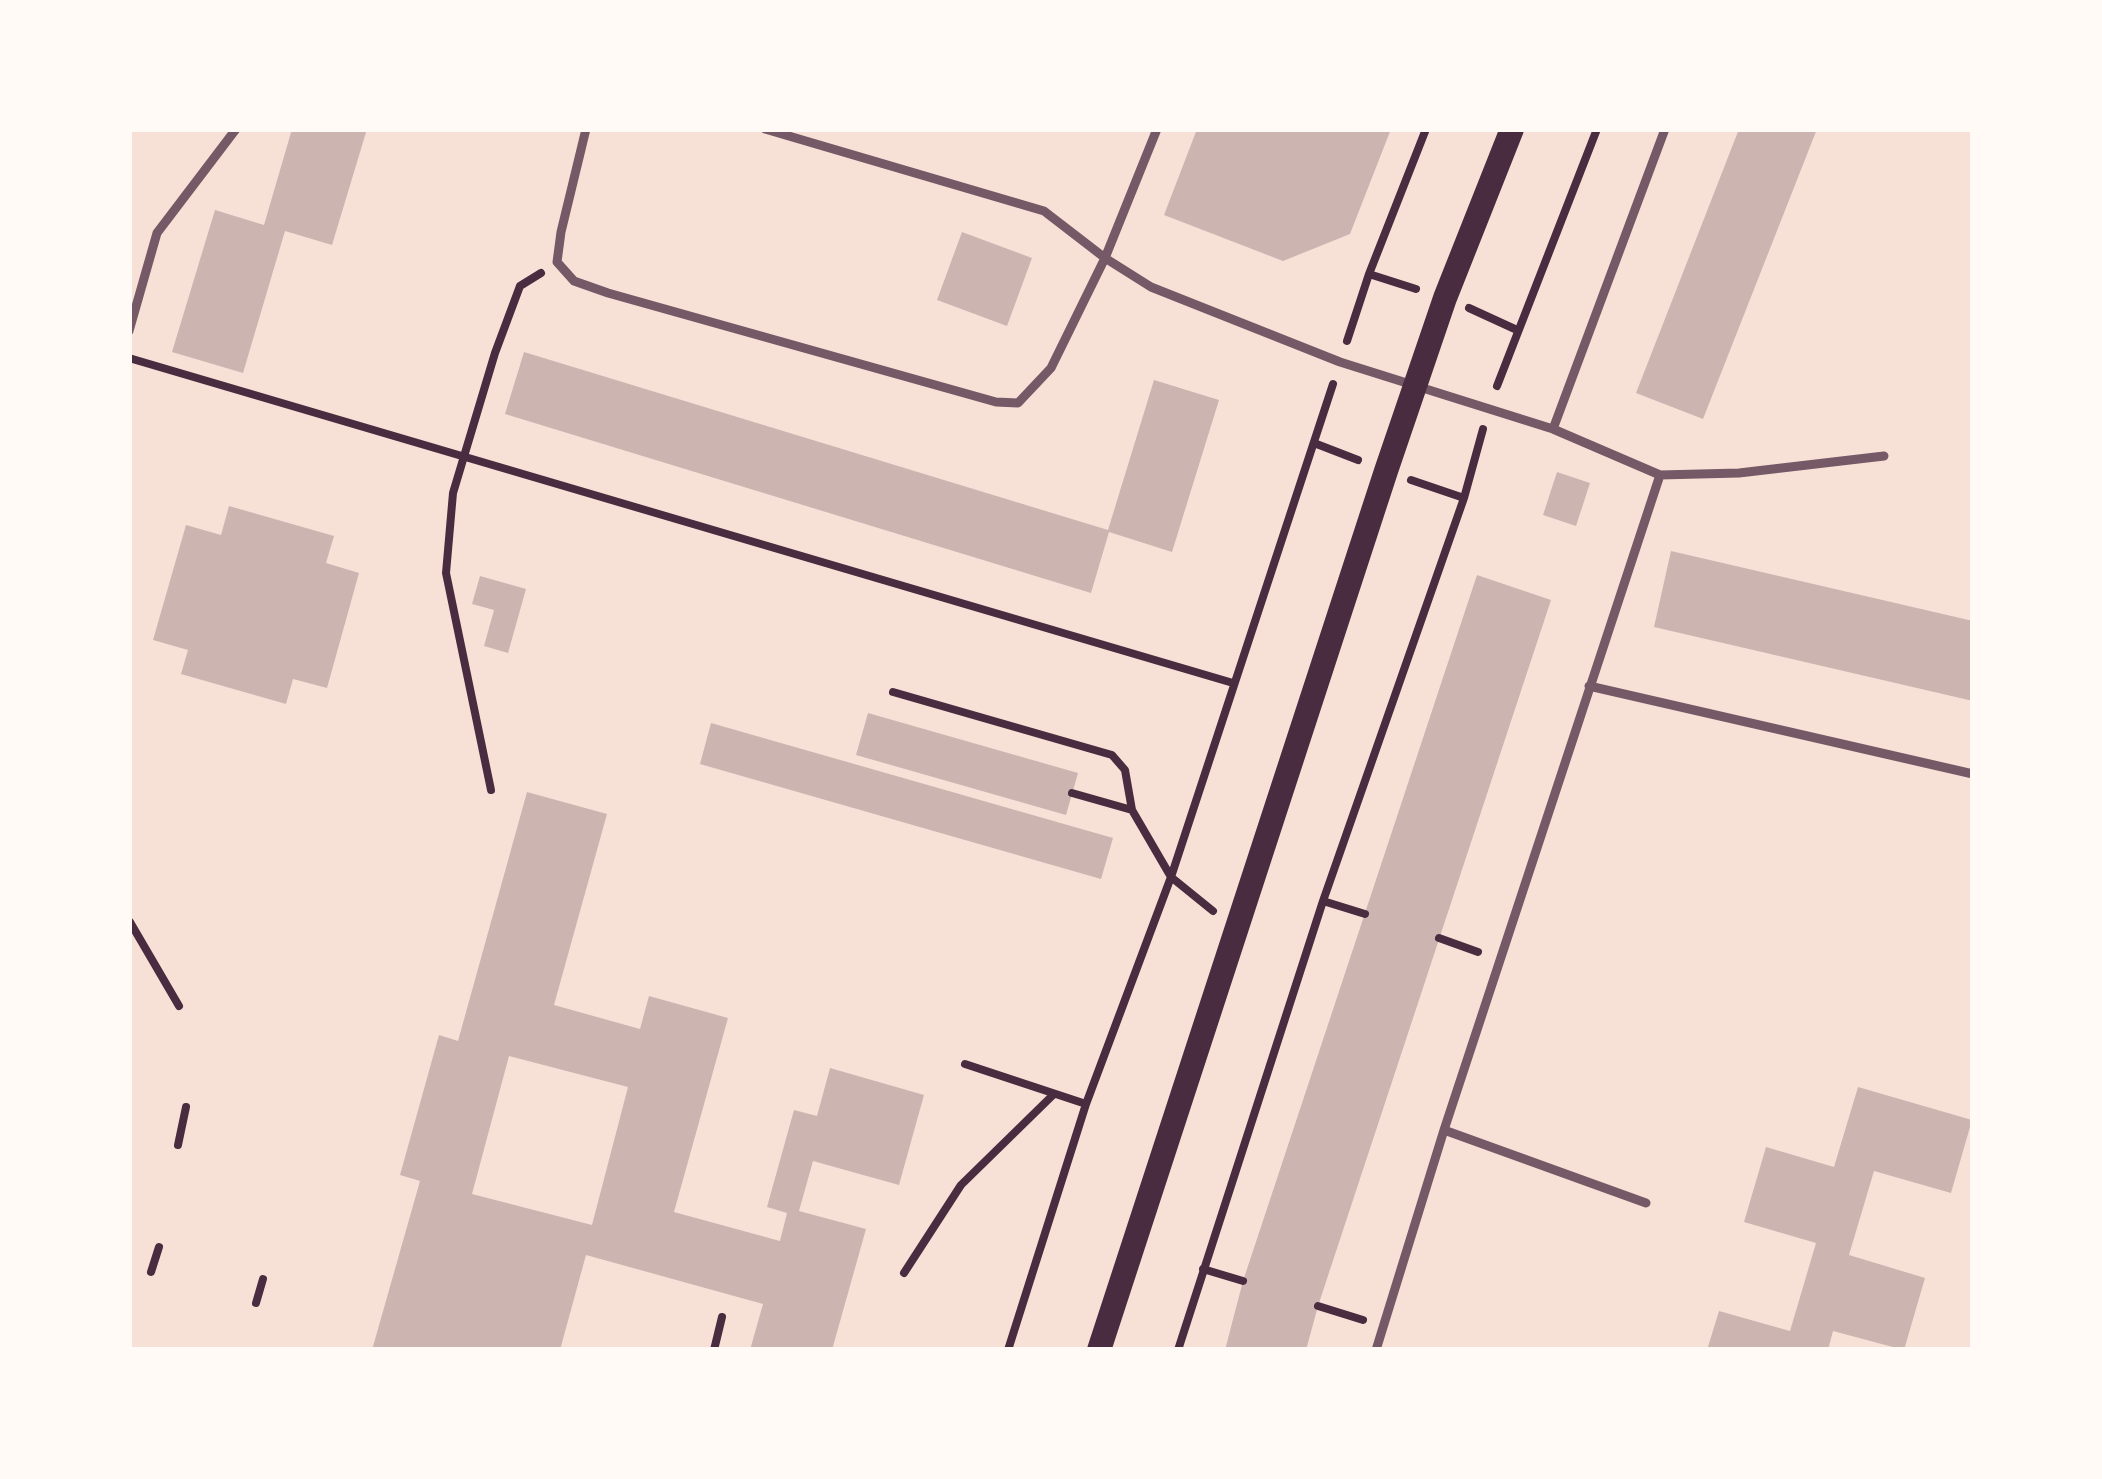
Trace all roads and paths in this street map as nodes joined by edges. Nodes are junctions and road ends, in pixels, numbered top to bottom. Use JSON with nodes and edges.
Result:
{"nodes":[{"id":1,"x":236,"y":129,"type":"edge"},
{"id":2,"x":586,"y":129,"type":"edge"},
{"id":3,"x":765,"y":129,"type":"edge"},
{"id":4,"x":1157,"y":129,"type":"edge"},
{"id":5,"x":1426,"y":129,"type":"edge"},
{"id":6,"x":1512,"y":129,"type":"edge"},
{"id":7,"x":1597,"y":129,"type":"edge"},
{"id":8,"x":1665,"y":129,"type":"edge"},
{"id":9,"x":1105,"y":258,"type":"junction"},
{"id":10,"x":557,"y":262,"type":"junction"},
{"id":11,"x":129,"y":331,"type":"edge"},
{"id":12,"x":129,"y":358,"type":"edge"},
{"id":13,"x":1340,"y":362,"type":"junction"},
{"id":14,"x":1416,"y":384,"type":"junction"},
{"id":15,"x":1489,"y":407,"type":"junction"},
{"id":16,"x":1553,"y":428,"type":"junction"},
{"id":17,"x":1884,"y":455,"type":"dead end"},
{"id":18,"x":465,"y":456,"type":"junction"},
{"id":19,"x":1660,"y":475,"type":"junction"},
{"id":20,"x":1233,"y":683,"type":"junction"},
{"id":21,"x":1589,"y":686,"type":"junction"},
{"id":22,"x":893,"y":692,"type":"dead end"},
{"id":23,"x":1973,"y":773,"type":"edge"},
{"id":24,"x":491,"y":790,"type":"dead end"},
{"id":25,"x":1072,"y":793,"type":"dead end"},
{"id":26,"x":1132,"y":810,"type":"junction"},
{"id":27,"x":1171,"y":877,"type":"junction"},
{"id":28,"x":1323,"y":901,"type":"junction"},
{"id":29,"x":1365,"y":914,"type":"dead end"},
{"id":30,"x":130,"y":922,"type":"edge"},
{"id":31,"x":1237,"y":932,"type":"junction"},
{"id":32,"x":1439,"y":938,"type":"dead end"},
{"id":33,"x":1502,"y":960,"type":"junction"},
{"id":34,"x":179,"y":1006,"type":"dead end"},
{"id":35,"x":964,"y":1064,"type":"dead end"},
{"id":36,"x":1054,"y":1094,"type":"junction"},
{"id":37,"x":1086,"y":1104,"type":"junction"},
{"id":38,"x":186,"y":1107,"type":"dead end"},
{"id":39,"x":1444,"y":1130,"type":"junction"},
{"id":40,"x":178,"y":1145,"type":"dead end"},
{"id":41,"x":1646,"y":1203,"type":"dead end"},
{"id":42,"x":159,"y":1247,"type":"dead end"},
{"id":43,"x":1203,"y":1269,"type":"junction"},
{"id":44,"x":151,"y":1271,"type":"dead end"},
{"id":45,"x":904,"y":1273,"type":"dead end"},
{"id":46,"x":263,"y":1279,"type":"dead end"},
{"id":47,"x":1244,"y":1281,"type":"dead end"},
{"id":48,"x":256,"y":1303,"type":"dead end"},
{"id":49,"x":1318,"y":1306,"type":"dead end"},
{"id":50,"x":722,"y":1317,"type":"dead end"},
{"id":51,"x":1382,"y":1326,"type":"junction"},
{"id":52,"x":714,"y":1350,"type":"edge"},
{"id":53,"x":1008,"y":1350,"type":"edge"},
{"id":54,"x":1099,"y":1350,"type":"edge"},
{"id":55,"x":1178,"y":1350,"type":"edge"},
{"id":56,"x":1376,"y":1350,"type":"edge"}],
"edges":[{"from":1,"to":11,"type":"lane"},
{"from":2,"to":10,"type":"lane"},
{"from":3,"to":9,"type":"lane"},
{"from":4,"to":9,"type":"lane"},
{"from":5,"to":13,"type":"path"},
{"from":6,"to":14,"type":"main road"},
{"from":7,"to":15,"type":"path"},
{"from":8,"to":16,"type":"lane"},
{"from":9,"to":10,"type":"lane"},
{"from":9,"to":13,"type":"lane"},
{"from":10,"to":18,"type":"path"},
{"from":12,"to":18,"type":"path"},
{"from":13,"to":14,"type":"lane"},
{"from":13,"to":20,"type":"path"},
{"from":14,"to":15,"type":"lane"},
{"from":14,"to":31,"type":"main road"},
{"from":15,"to":16,"type":"lane"},
{"from":15,"to":28,"type":"path"},
{"from":16,"to":19,"type":"lane"},
{"from":17,"to":19,"type":"lane"},
{"from":18,"to":20,"type":"path"},
{"from":18,"to":24,"type":"path"},
{"from":19,"to":21,"type":"lane"},
{"from":20,"to":27,"type":"path"},
{"from":21,"to":23,"type":"lane"},
{"from":21,"to":33,"type":"lane"},
{"from":22,"to":26,"type":"path"},
{"from":25,"to":26,"type":"path"},
{"from":26,"to":27,"type":"path"},
{"from":27,"to":31,"type":"path"},
{"from":27,"to":37,"type":"path"},
{"from":28,"to":29,"type":"path"},
{"from":28,"to":43,"type":"path"},
{"from":30,"to":34,"type":"path"},
{"from":31,"to":54,"type":"main road"},
{"from":32,"to":33,"type":"path"},
{"from":33,"to":39,"type":"lane"},
{"from":35,"to":36,"type":"path"},
{"from":36,"to":37,"type":"path"},
{"from":36,"to":45,"type":"path"},
{"from":37,"to":53,"type":"path"},
{"from":38,"to":40,"type":"path"},
{"from":39,"to":41,"type":"lane"},
{"from":39,"to":51,"type":"lane"},
{"from":42,"to":44,"type":"path"},
{"from":43,"to":47,"type":"path"},
{"from":43,"to":55,"type":"path"},
{"from":46,"to":48,"type":"path"},
{"from":49,"to":51,"type":"path"},
{"from":50,"to":52,"type":"path"},
{"from":51,"to":56,"type":"lane"}]}
